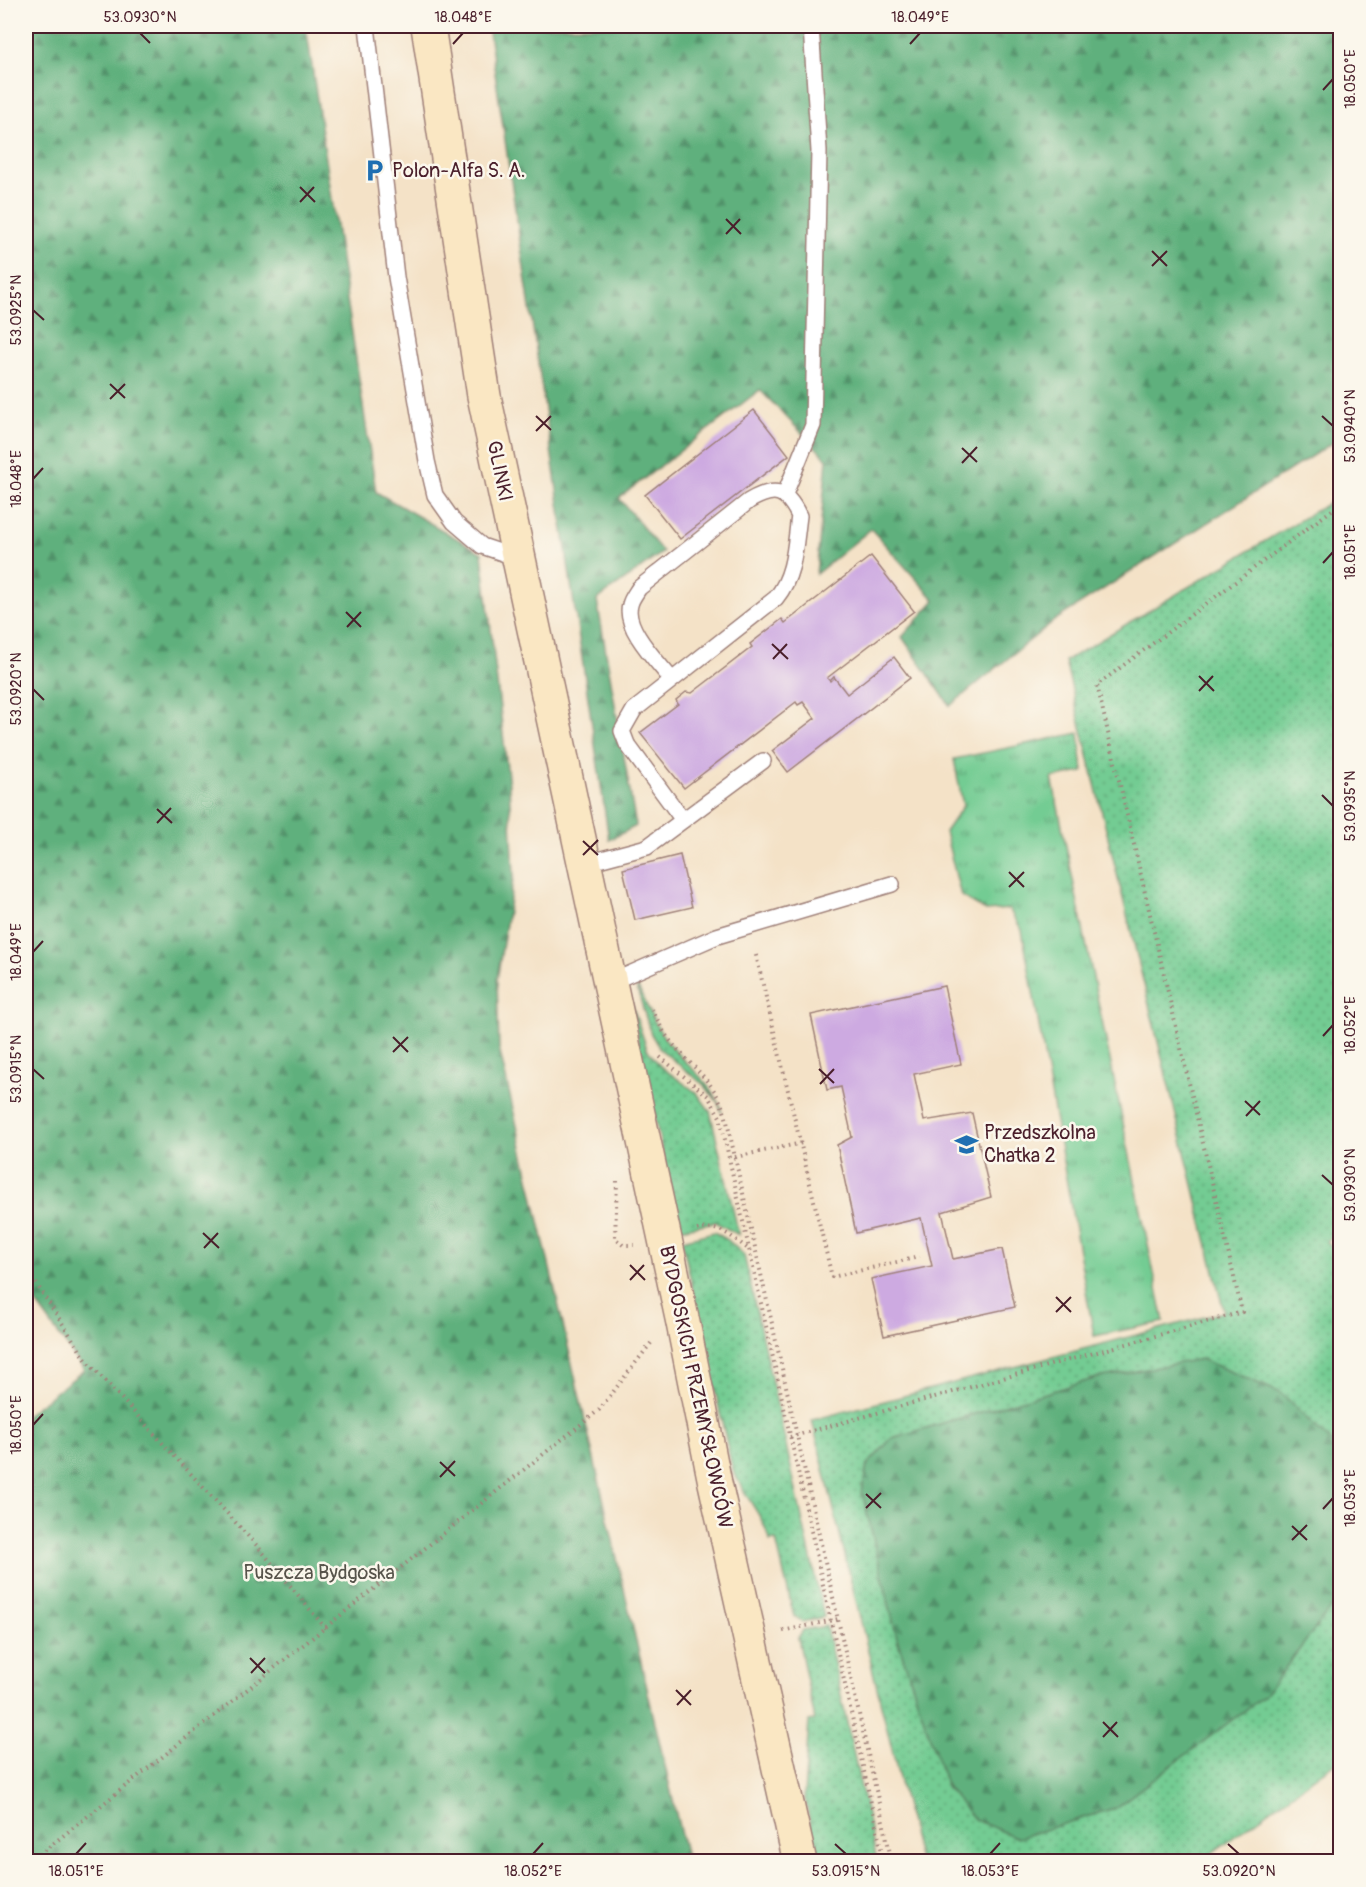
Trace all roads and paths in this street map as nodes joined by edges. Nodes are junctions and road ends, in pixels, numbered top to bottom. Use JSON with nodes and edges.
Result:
{"nodes":[{"id":1,"x":366,"y":26,"type":"edge"},
{"id":2,"x":428,"y":26,"type":"edge"},
{"id":3,"x":811,"y":26,"type":"edge"},
{"id":4,"x":785,"y":494,"type":"junction"},
{"id":5,"x":1341,"y":504,"type":"edge"},
{"id":6,"x":517,"y":558,"type":"junction"},
{"id":7,"x":672,"y":680,"type":"junction"},
{"id":8,"x":763,"y":760,"type":"dead end"},
{"id":9,"x":683,"y":820,"type":"junction"},
{"id":10,"x":584,"y":864,"type":"junction"},
{"id":11,"x":892,"y":884,"type":"dead end"},
{"id":12,"x":594,"y":913,"type":"joint"},
{"id":13,"x":756,"y":956,"type":"dead end"},
{"id":14,"x":621,"y":978,"type":"junction"},
{"id":15,"x":656,"y":1050,"type":"dead end"},
{"id":16,"x":802,"y":1143,"type":"junction"},
{"id":17,"x":735,"y":1157,"type":"junction"},
{"id":18,"x":919,"y":1257,"type":"dead end"},
{"id":19,"x":26,"y":1268,"type":"edge"},
{"id":20,"x":651,"y":1334,"type":"dead end"},
{"id":21,"x":797,"y":1436,"type":"junction"},
{"id":22,"x":790,"y":1437,"type":"junction"},
{"id":23,"x":838,"y":1619,"type":"junction"},
{"id":24,"x":831,"y":1620,"type":"junction"},
{"id":25,"x":326,"y":1629,"type":"junction"},
{"id":26,"x":780,"y":1631,"type":"dead end"},
{"id":27,"x":30,"y":1862,"type":"edge"},
{"id":28,"x":800,"y":1862,"type":"edge"},
{"id":29,"x":884,"y":1862,"type":"edge"},
{"id":30,"x":892,"y":1862,"type":"edge"}],
"edges":[{"from":1,"to":6,"type":"lane"},
{"from":2,"to":6,"type":"street","name":"GLINKI"},
{"from":3,"to":4,"type":"lane"},
{"from":4,"to":7,"type":"lane"},
{"from":4,"to":7,"type":"lane"},
{"from":5,"to":21,"type":"path"},
{"from":6,"to":10,"type":"street","name":"GLINKI"},
{"from":7,"to":9,"type":"lane"},
{"from":8,"to":9,"type":"lane"},
{"from":9,"to":10,"type":"lane"},
{"from":10,"to":12,"type":"street","name":"GLINKI"},
{"from":11,"to":14,"type":"lane"},
{"from":12,"to":14,"type":"street","name":"BYDGOSKICH PRZEMYSŁOWCÓW"},
{"from":13,"to":16,"type":"path"},
{"from":14,"to":17,"type":"path"},
{"from":14,"to":28,"type":"street","name":"BYDGOSKICH PRZEMYSŁOWCÓW"},
{"from":15,"to":22,"type":"path"},
{"from":16,"to":17,"type":"path"},
{"from":16,"to":18,"type":"path"},
{"from":17,"to":21,"type":"path"},
{"from":19,"to":25,"type":"path"},
{"from":20,"to":25,"type":"path"},
{"from":21,"to":22,"type":"path"},
{"from":21,"to":23,"type":"path"},
{"from":22,"to":24,"type":"path"},
{"from":23,"to":24,"type":"path"},
{"from":23,"to":30,"type":"path"},
{"from":24,"to":26,"type":"path"},
{"from":24,"to":29,"type":"path"},
{"from":25,"to":27,"type":"path"}]}
